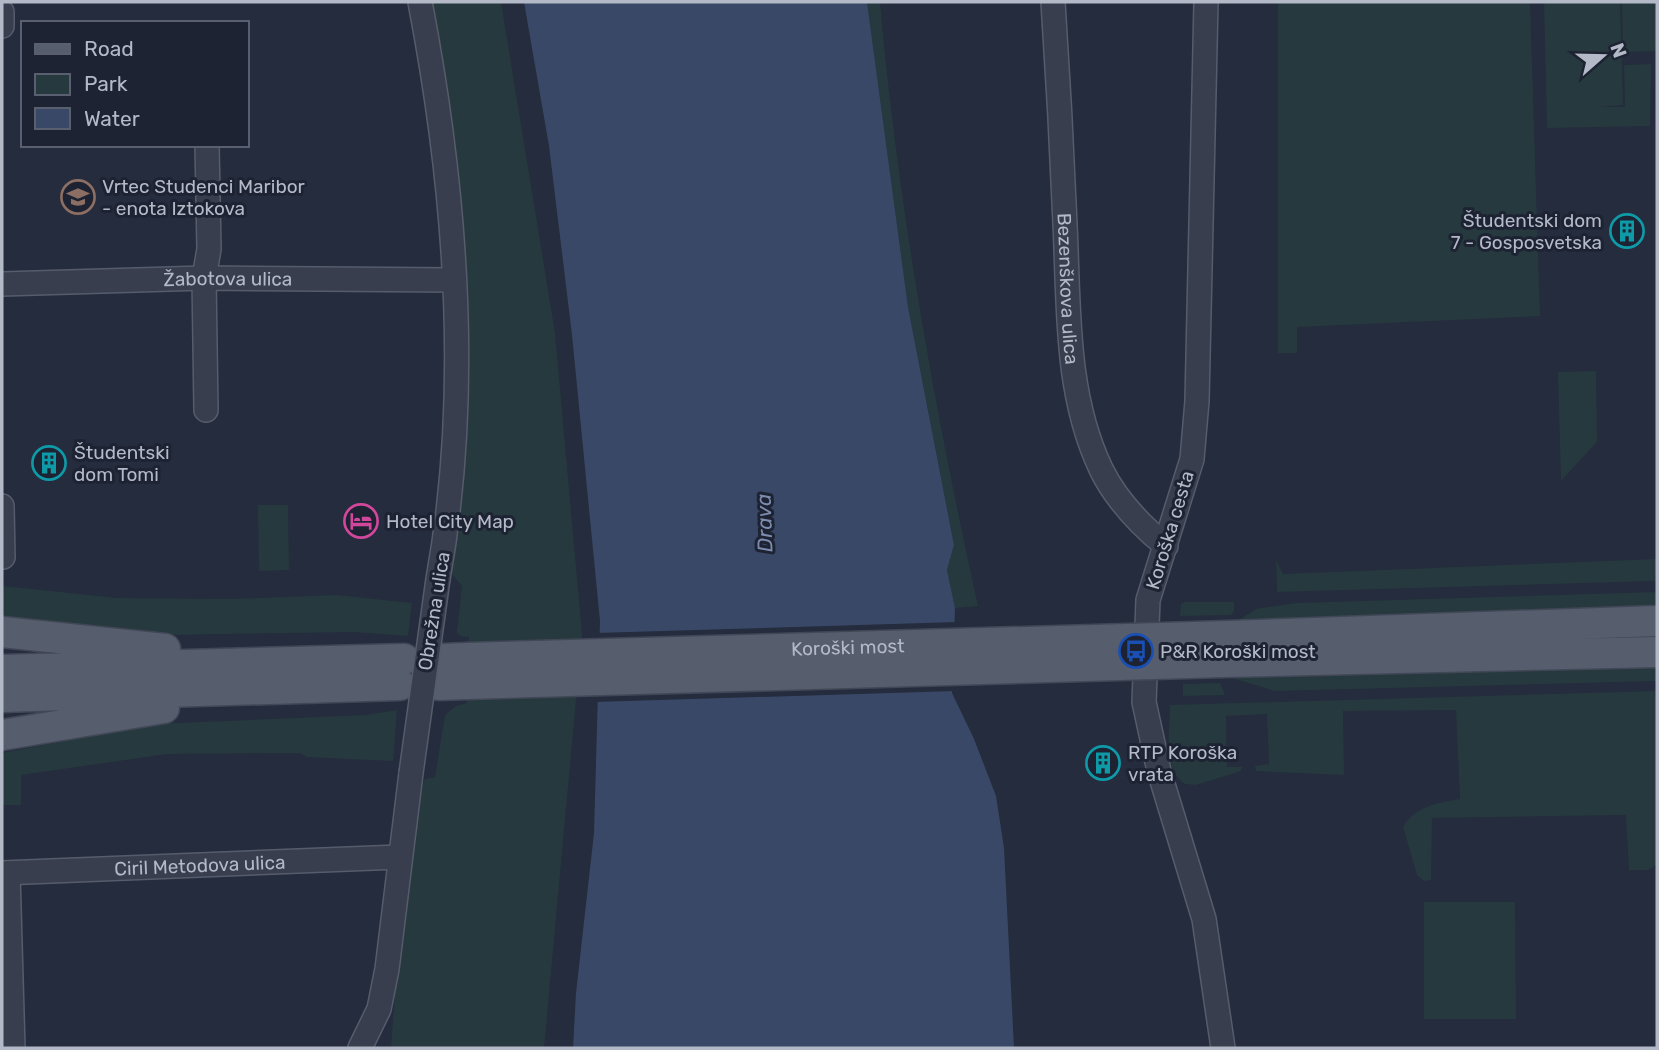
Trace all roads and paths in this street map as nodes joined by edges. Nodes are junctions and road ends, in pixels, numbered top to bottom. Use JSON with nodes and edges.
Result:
{"nodes":[{"id":1,"x":420,"y":2,"type":"edge"},
{"id":2,"x":1053,"y":2,"type":"edge"},
{"id":3,"x":1206,"y":2,"type":"edge"},
{"id":4,"x":2,"y":12,"type":"edge"},
{"id":5,"x":2,"y":26,"type":"edge"},
{"id":6,"x":207,"y":147,"type":"edge"},
{"id":7,"x":204,"y":278,"type":"junction"},
{"id":8,"x":454,"y":280,"type":"junction"},
{"id":9,"x":2,"y":284,"type":"edge"},
{"id":10,"x":206,"y":410,"type":"dead end"},
{"id":11,"x":2,"y":506,"type":"edge"},
{"id":12,"x":1166,"y":545,"type":"junction"},
{"id":13,"x":2,"y":557,"type":"edge"},
{"id":14,"x":1657,"y":614,"type":"edge"},
{"id":15,"x":1657,"y":621,"type":"edge"},
{"id":16,"x":1625,"y":623,"type":"junction"},
{"id":17,"x":2,"y":632,"type":"edge"},
{"id":18,"x":1226,"y":649,"type":"junction"},
{"id":19,"x":1657,"y":652,"type":"edge"},
{"id":20,"x":2,"y":670,"type":"edge"},
{"id":21,"x":454,"y":671,"type":"dead end"},
{"id":22,"x":402,"y":672,"type":"dead end"},
{"id":23,"x":246,"y":677,"type":"junction"},
{"id":24,"x":2,"y":697,"type":"edge"},
{"id":25,"x":2,"y":735,"type":"edge"},
{"id":26,"x":399,"y":858,"type":"junction"},
{"id":27,"x":5,"y":873,"type":"edge"},
{"id":28,"x":13,"y":1048,"type":"edge"},
{"id":29,"x":360,"y":1048,"type":"edge"},
{"id":30,"x":1223,"y":1048,"type":"edge"}],
"edges":[{"from":1,"to":8,"type":"street","name":"Obrežna ulica"},
{"from":2,"to":12,"type":"street","name":"Bezenškova ulica"},
{"from":3,"to":12,"type":"street","name":"Koroška cesta"},
{"from":4,"to":5,"type":"street"},
{"from":6,"to":7,"type":"street"},
{"from":7,"to":8,"type":"street","name":"Žabotova ulica"},
{"from":7,"to":9,"type":"street","name":"Žabotova ulica"},
{"from":7,"to":10,"type":"street"},
{"from":8,"to":26,"type":"street","name":"Obrežna ulica","bridge":true},
{"from":11,"to":13,"type":"street"},
{"from":12,"to":30,"type":"street","name":"Koroška cesta"},
{"from":14,"to":16,"type":"main road"},
{"from":15,"to":16,"type":"main road"},
{"from":16,"to":18,"type":"main road"},
{"from":17,"to":23,"type":"main road"},
{"from":18,"to":19,"type":"main road"},
{"from":18,"to":21,"type":"main road","name":"Koroški most","bridge":true},
{"from":20,"to":23,"type":"main road"},
{"from":22,"to":23,"type":"main road"},
{"from":23,"to":24,"type":"main road"},
{"from":23,"to":25,"type":"main road"},
{"from":26,"to":27,"type":"street","name":"Ciril Metodova ulica"},
{"from":26,"to":29,"type":"street","name":"Obrežna ulica"},
{"from":27,"to":28,"type":"street"}]}
